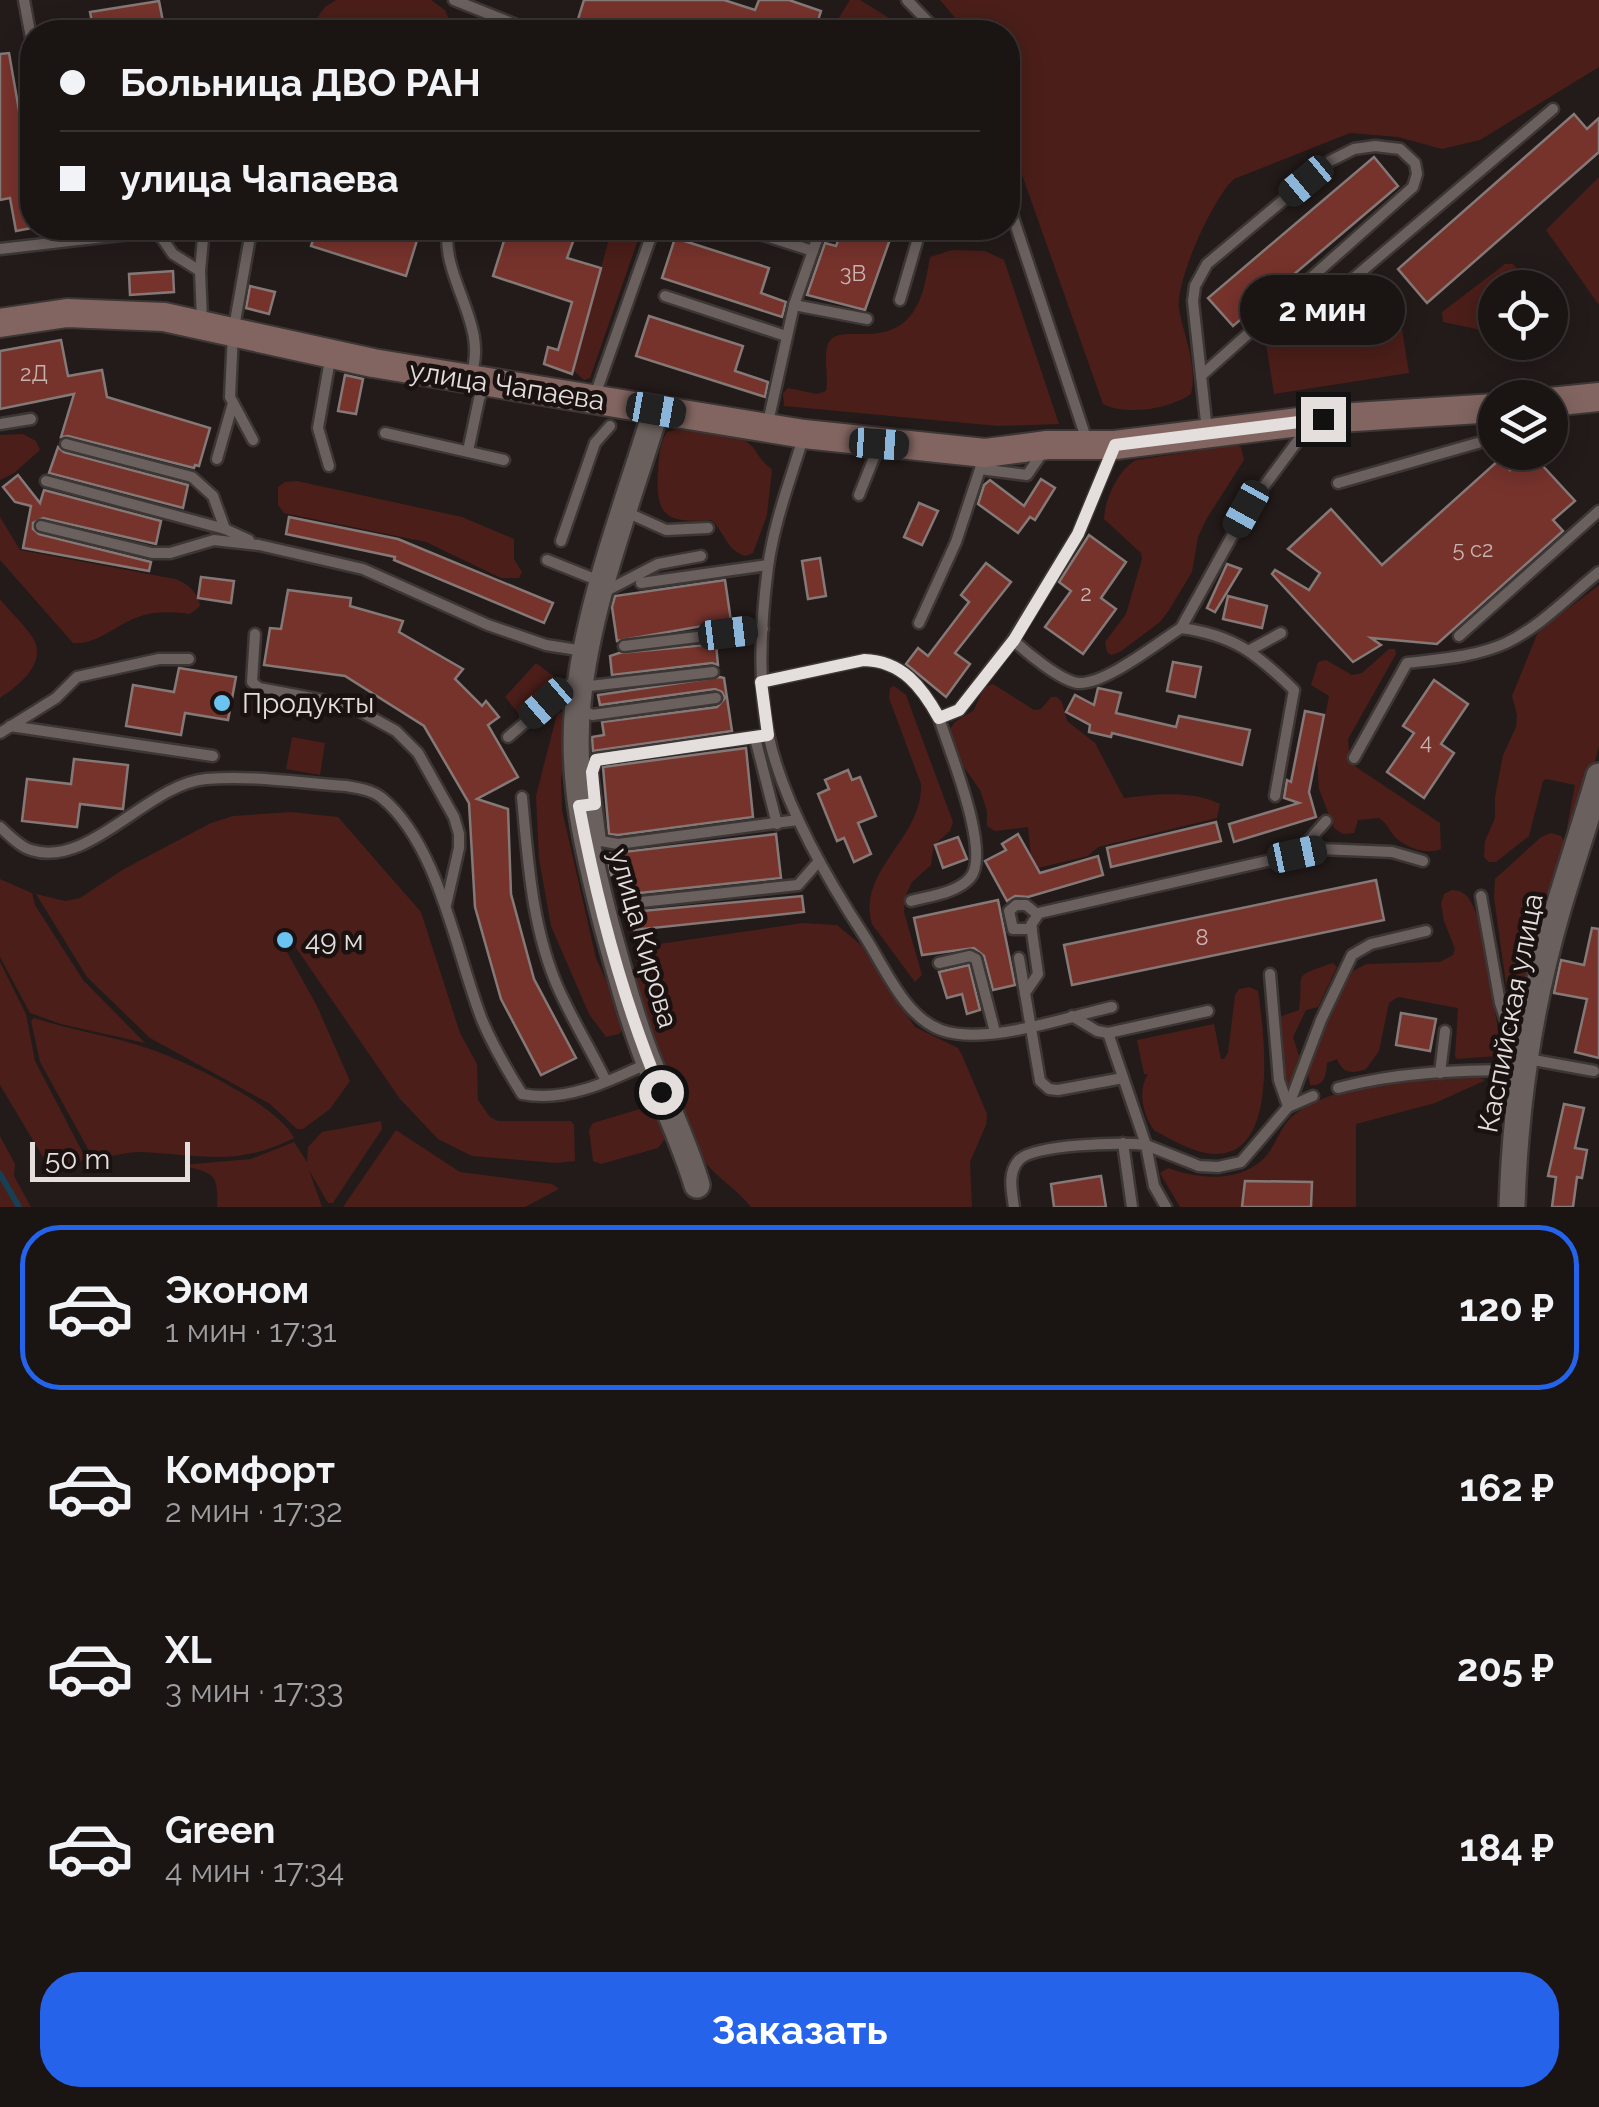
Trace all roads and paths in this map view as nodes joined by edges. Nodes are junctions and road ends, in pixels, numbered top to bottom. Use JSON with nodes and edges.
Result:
{"nodes":[{"id":1,"x":454,"y":0,"type":"edge"},
{"id":2,"x":907,"y":0,"type":"edge"},
{"id":3,"x":504,"y":20,"type":"edge"},
{"id":4,"x":926,"y":20,"type":"edge"},
{"id":5,"x":1553,"y":109,"type":"dead end"},
{"id":6,"x":1020,"y":233,"type":"edge"},
{"id":7,"x":74,"y":240,"type":"edge"},
{"id":8,"x":164,"y":240,"type":"edge"},
{"id":9,"x":203,"y":240,"type":"edge"},
{"id":10,"x":249,"y":240,"type":"edge"},
{"id":11,"x":448,"y":240,"type":"edge"},
{"id":12,"x":650,"y":240,"type":"edge"},
{"id":13,"x":780,"y":240,"type":"edge"},
{"id":14,"x":817,"y":240,"type":"edge"},
{"id":15,"x":918,"y":240,"type":"edge"},
{"id":16,"x":0,"y":250,"type":"edge"},
{"id":17,"x":813,"y":250,"type":"junction"},
{"id":18,"x":200,"y":272,"type":"junction"},
{"id":19,"x":665,"y":296,"type":"dead end"},
{"id":20,"x":900,"y":300,"type":"dead end"},
{"id":21,"x":794,"y":305,"type":"junction"},
{"id":22,"x":1316,"y":310,"type":"dead end"},
{"id":23,"x":867,"y":319,"type":"dead end"},
{"id":24,"x":0,"y":323,"type":"edge"},
{"id":25,"x":202,"y":326,"type":"junction"},
{"id":26,"x":233,"y":334,"type":"junction"},
{"id":27,"x":786,"y":336,"type":"junction"},
{"id":28,"x":331,"y":353,"type":"junction"},
{"id":29,"x":1203,"y":374,"type":"junction"},
{"id":30,"x":478,"y":379,"type":"junction"},
{"id":31,"x":1599,"y":397,"type":"edge"},
{"id":32,"x":593,"y":398,"type":"junction"},
{"id":33,"x":1568,"y":400,"type":"edge"},
{"id":34,"x":233,"y":402,"type":"junction"},
{"id":35,"x":1478,"y":409,"type":"edge"},
{"id":36,"x":656,"y":410,"type":"junction"},
{"id":37,"x":31,"y":419,"type":"dead end"},
{"id":38,"x":1313,"y":420,"type":"junction"},
{"id":39,"x":0,"y":424,"type":"edge"},
{"id":40,"x":610,"y":426,"type":"dead end"},
{"id":41,"x":766,"y":428,"type":"junction"},
{"id":42,"x":1208,"y":432,"type":"junction"},
{"id":43,"x":386,"y":433,"type":"dead end"},
{"id":44,"x":804,"y":434,"type":"junction"},
{"id":45,"x":253,"y":440,"type":"dead end"},
{"id":46,"x":1478,"y":443,"type":"edge"},
{"id":47,"x":66,"y":444,"type":"dead end"},
{"id":48,"x":879,"y":444,"type":"junction"},
{"id":49,"x":1102,"y":445,"type":"junction"},
{"id":50,"x":468,"y":451,"type":"junction"},
{"id":51,"x":217,"y":459,"type":"dead end"},
{"id":52,"x":504,"y":460,"type":"dead end"},
{"id":53,"x":983,"y":461,"type":"junction"},
{"id":54,"x":329,"y":466,"type":"dead end"},
{"id":55,"x":46,"y":481,"type":"dead end"},
{"id":56,"x":1338,"y":483,"type":"dead end"},
{"id":57,"x":860,"y":495,"type":"dead end"},
{"id":58,"x":1599,"y":511,"type":"edge"},
{"id":59,"x":625,"y":512,"type":"junction"},
{"id":60,"x":42,"y":526,"type":"dead end"},
{"id":61,"x":708,"y":528,"type":"dead end"},
{"id":62,"x":225,"y":530,"type":"junction"},
{"id":63,"x":561,"y":541,"type":"dead end"},
{"id":64,"x":259,"y":545,"type":"junction"},
{"id":65,"x":701,"y":556,"type":"dead end"},
{"id":66,"x":547,"y":560,"type":"dead end"},
{"id":67,"x":768,"y":565,"type":"junction"},
{"id":68,"x":1599,"y":572,"type":"edge"},
{"id":69,"x":641,"y":583,"type":"dead end"},
{"id":70,"x":601,"y":589,"type":"junction"},
{"id":71,"x":919,"y":624,"type":"dead end"},
{"id":72,"x":763,"y":628,"type":"junction"},
{"id":73,"x":1181,"y":628,"type":"junction"},
{"id":74,"x":1281,"y":633,"type":"dead end"},
{"id":75,"x":254,"y":634,"type":"dead end"},
{"id":76,"x":1459,"y":636,"type":"dead end"},
{"id":77,"x":1014,"y":640,"type":"junction"},
{"id":78,"x":624,"y":646,"type":"dead end"},
{"id":79,"x":1250,"y":650,"type":"junction"},
{"id":80,"x":189,"y":659,"type":"dead end"},
{"id":81,"x":713,"y":672,"type":"dead end"},
{"id":82,"x":581,"y":680,"type":"junction"},
{"id":83,"x":761,"y":682,"type":"junction"},
{"id":84,"x":716,"y":698,"type":"dead end"},
{"id":85,"x":939,"y":718,"type":"junction"},
{"id":86,"x":5,"y":729,"type":"edge"},
{"id":87,"x":768,"y":735,"type":"junction"},
{"id":88,"x":508,"y":737,"type":"dead end"},
{"id":89,"x":755,"y":738,"type":"junction"},
{"id":90,"x":212,"y":756,"type":"dead end"},
{"id":91,"x":1354,"y":758,"type":"dead end"},
{"id":92,"x":1599,"y":776,"type":"edge"},
{"id":93,"x":1276,"y":796,"type":"dead end"},
{"id":94,"x":522,"y":798,"type":"dead end"},
{"id":95,"x":587,"y":805,"type":"junction"},
{"id":96,"x":798,"y":820,"type":"junction"},
{"id":97,"x":1326,"y":820,"type":"dead end"},
{"id":98,"x":777,"y":824,"type":"junction"},
{"id":99,"x":0,"y":827,"type":"edge"},
{"id":100,"x":1297,"y":854,"type":"junction"},
{"id":101,"x":819,"y":861,"type":"junction"},
{"id":102,"x":1423,"y":861,"type":"dead end"},
{"id":103,"x":1481,"y":896,"type":"dead end"},
{"id":104,"x":911,"y":901,"type":"dead end"},
{"id":105,"x":641,"y":902,"type":"dead end"},
{"id":106,"x":446,"y":906,"type":"junction"},
{"id":107,"x":1038,"y":914,"type":"junction"},
{"id":108,"x":1032,"y":929,"type":"junction"},
{"id":109,"x":1426,"y":931,"type":"dead end"},
{"id":110,"x":1019,"y":958,"type":"dead end"},
{"id":111,"x":938,"y":963,"type":"dead end"},
{"id":112,"x":1270,"y":974,"type":"dead end"},
{"id":113,"x":1026,"y":993,"type":"junction"},
{"id":114,"x":1112,"y":1007,"type":"dead end"},
{"id":115,"x":1208,"y":1010,"type":"dead end"},
{"id":116,"x":1071,"y":1016,"type":"junction"},
{"id":117,"x":1030,"y":1025,"type":"junction"},
{"id":118,"x":1445,"y":1031,"type":"dead end"},
{"id":119,"x":994,"y":1032,"type":"junction"},
{"id":120,"x":1108,"y":1033,"type":"junction"},
{"id":121,"x":649,"y":1062,"type":"junction"},
{"id":122,"x":1525,"y":1065,"type":"junction"},
{"id":123,"x":1594,"y":1070,"type":"dead end"},
{"id":124,"x":1440,"y":1072,"type":"junction"},
{"id":125,"x":1122,"y":1078,"type":"junction"},
{"id":126,"x":606,"y":1081,"type":"junction"},
{"id":127,"x":1338,"y":1088,"type":"dead end"},
{"id":128,"x":1312,"y":1096,"type":"dead end"},
{"id":129,"x":1288,"y":1108,"type":"junction"},
{"id":130,"x":1124,"y":1143,"type":"junction"},
{"id":131,"x":1146,"y":1146,"type":"junction"},
{"id":132,"x":698,"y":1185,"type":"dead end"},
{"id":133,"x":1014,"y":1207,"type":"edge"},
{"id":134,"x":1132,"y":1207,"type":"edge"},
{"id":135,"x":1166,"y":1207,"type":"edge"},
{"id":136,"x":1512,"y":1207,"type":"edge"}],
"edges":[{"from":1,"to":3,"type":"lane"},
{"from":2,"to":4,"type":"lane"},
{"from":5,"to":22,"type":"lane"},
{"from":6,"to":49,"type":"lane"},
{"from":7,"to":16,"type":"lane"},
{"from":8,"to":18,"type":"lane"},
{"from":9,"to":18,"type":"lane"},
{"from":10,"to":26,"type":"lane"},
{"from":11,"to":30,"type":"lane"},
{"from":12,"to":32,"type":"lane"},
{"from":13,"to":17,"type":"lane"},
{"from":14,"to":17,"type":"lane"},
{"from":15,"to":20,"type":"lane"},
{"from":17,"to":21,"type":"lane"},
{"from":18,"to":25,"type":"lane"},
{"from":19,"to":27,"type":"lane"},
{"from":21,"to":23,"type":"lane"},
{"from":21,"to":27,"type":"lane"},
{"from":24,"to":25,"type":"main road","name":"улица Чапаева"},
{"from":25,"to":26,"type":"main road","name":"улица Чапаева"},
{"from":26,"to":28,"type":"main road","name":"улица Чапаева"},
{"from":26,"to":34,"type":"lane"},
{"from":27,"to":41,"type":"lane"},
{"from":28,"to":30,"type":"main road","name":"улица Чапаева"},
{"from":28,"to":54,"type":"lane"},
{"from":29,"to":29,"type":"lane"},
{"from":29,"to":42,"type":"lane"},
{"from":30,"to":32,"type":"main road","name":"улица Чапаева"},
{"from":30,"to":50,"type":"lane"},
{"from":31,"to":33,"type":"main road"},
{"from":32,"to":36,"type":"main road","name":"улица Чапаева"},
{"from":34,"to":45,"type":"lane"},
{"from":34,"to":51,"type":"lane"},
{"from":35,"to":38,"type":"main road","name":"улица Чапаева"},
{"from":36,"to":41,"type":"main road","name":"улица Чапаева"},
{"from":36,"to":59,"type":"street","name":"улица Кирова"},
{"from":37,"to":39,"type":"lane"},
{"from":38,"to":42,"type":"main road","name":"улица Чапаева"},
{"from":38,"to":73,"type":"lane"},
{"from":40,"to":63,"type":"lane"},
{"from":41,"to":44,"type":"main road","name":"улица Чапаева"},
{"from":42,"to":49,"type":"main road","name":"улица Чапаева"},
{"from":43,"to":50,"type":"lane"},
{"from":44,"to":48,"type":"main road","name":"улица Чапаева"},
{"from":44,"to":67,"type":"lane"},
{"from":46,"to":56,"type":"lane"},
{"from":47,"to":62,"type":"lane"},
{"from":48,"to":53,"type":"main road","name":"улица Чапаева"},
{"from":48,"to":57,"type":"lane"},
{"from":49,"to":53,"type":"main road","name":"улица Чапаева"},
{"from":49,"to":77,"type":"lane"},
{"from":50,"to":52,"type":"lane"},
{"from":53,"to":71,"type":"lane"},
{"from":55,"to":62,"type":"lane"},
{"from":58,"to":76,"type":"lane"},
{"from":59,"to":61,"type":"lane"},
{"from":59,"to":70,"type":"street","name":"улица Кирова"},
{"from":60,"to":64,"type":"lane"},
{"from":62,"to":64,"type":"lane"},
{"from":64,"to":82,"type":"lane"},
{"from":65,"to":70,"type":"lane"},
{"from":66,"to":70,"type":"lane"},
{"from":67,"to":69,"type":"lane"},
{"from":67,"to":72,"type":"lane"},
{"from":68,"to":91,"type":"lane"},
{"from":70,"to":82,"type":"street","name":"улица Кирова"},
{"from":72,"to":78,"type":"lane"},
{"from":72,"to":83,"type":"lane"},
{"from":73,"to":77,"type":"lane"},
{"from":73,"to":79,"type":"lane"},
{"from":74,"to":79,"type":"lane"},
{"from":75,"to":106,"type":"lane"},
{"from":77,"to":85,"type":"lane"},
{"from":79,"to":93,"type":"lane"},
{"from":80,"to":86,"type":"lane"},
{"from":81,"to":82,"type":"lane"},
{"from":82,"to":84,"type":"lane"},
{"from":82,"to":88,"type":"lane"},
{"from":82,"to":95,"type":"street","name":"улица Кирова"},
{"from":83,"to":85,"type":"lane"},
{"from":83,"to":87,"type":"lane"},
{"from":85,"to":104,"type":"lane"},
{"from":86,"to":90,"type":"lane"},
{"from":87,"to":89,"type":"lane"},
{"from":87,"to":96,"type":"lane"},
{"from":89,"to":95,"type":"lane"},
{"from":89,"to":98,"type":"lane"},
{"from":92,"to":122,"type":"street","name":"Каспийская улица"},
{"from":94,"to":126,"type":"lane"},
{"from":95,"to":98,"type":"lane"},
{"from":95,"to":121,"type":"street","name":"улица Кирова"},
{"from":96,"to":98,"type":"lane"},
{"from":96,"to":101,"type":"lane"},
{"from":97,"to":100,"type":"lane"},
{"from":99,"to":106,"type":"lane"},
{"from":100,"to":102,"type":"lane"},
{"from":100,"to":107,"type":"lane"},
{"from":101,"to":105,"type":"lane"},
{"from":101,"to":119,"type":"lane"},
{"from":103,"to":122,"type":"lane"},
{"from":106,"to":126,"type":"lane"},
{"from":107,"to":108,"type":"lane"},
{"from":107,"to":108,"type":"lane"},
{"from":108,"to":113,"type":"lane"},
{"from":109,"to":129,"type":"lane"},
{"from":110,"to":113,"type":"lane"},
{"from":111,"to":119,"type":"lane"},
{"from":112,"to":129,"type":"lane"},
{"from":113,"to":117,"type":"lane"},
{"from":114,"to":116,"type":"lane"},
{"from":115,"to":120,"type":"lane"},
{"from":116,"to":117,"type":"lane"},
{"from":116,"to":120,"type":"lane"},
{"from":117,"to":119,"type":"lane"},
{"from":117,"to":125,"type":"lane"},
{"from":118,"to":124,"type":"lane"},
{"from":120,"to":125,"type":"lane"},
{"from":121,"to":126,"type":"lane"},
{"from":121,"to":132,"type":"street","name":"улица Кирова"},
{"from":122,"to":123,"type":"lane"},
{"from":122,"to":124,"type":"lane"},
{"from":122,"to":136,"type":"street","name":"Каспийская улица"},
{"from":124,"to":127,"type":"lane"},
{"from":125,"to":131,"type":"lane"},
{"from":128,"to":129,"type":"lane"},
{"from":129,"to":131,"type":"lane"},
{"from":130,"to":131,"type":"lane"},
{"from":130,"to":133,"type":"lane"},
{"from":130,"to":134,"type":"lane"},
{"from":131,"to":135,"type":"lane"}]}
